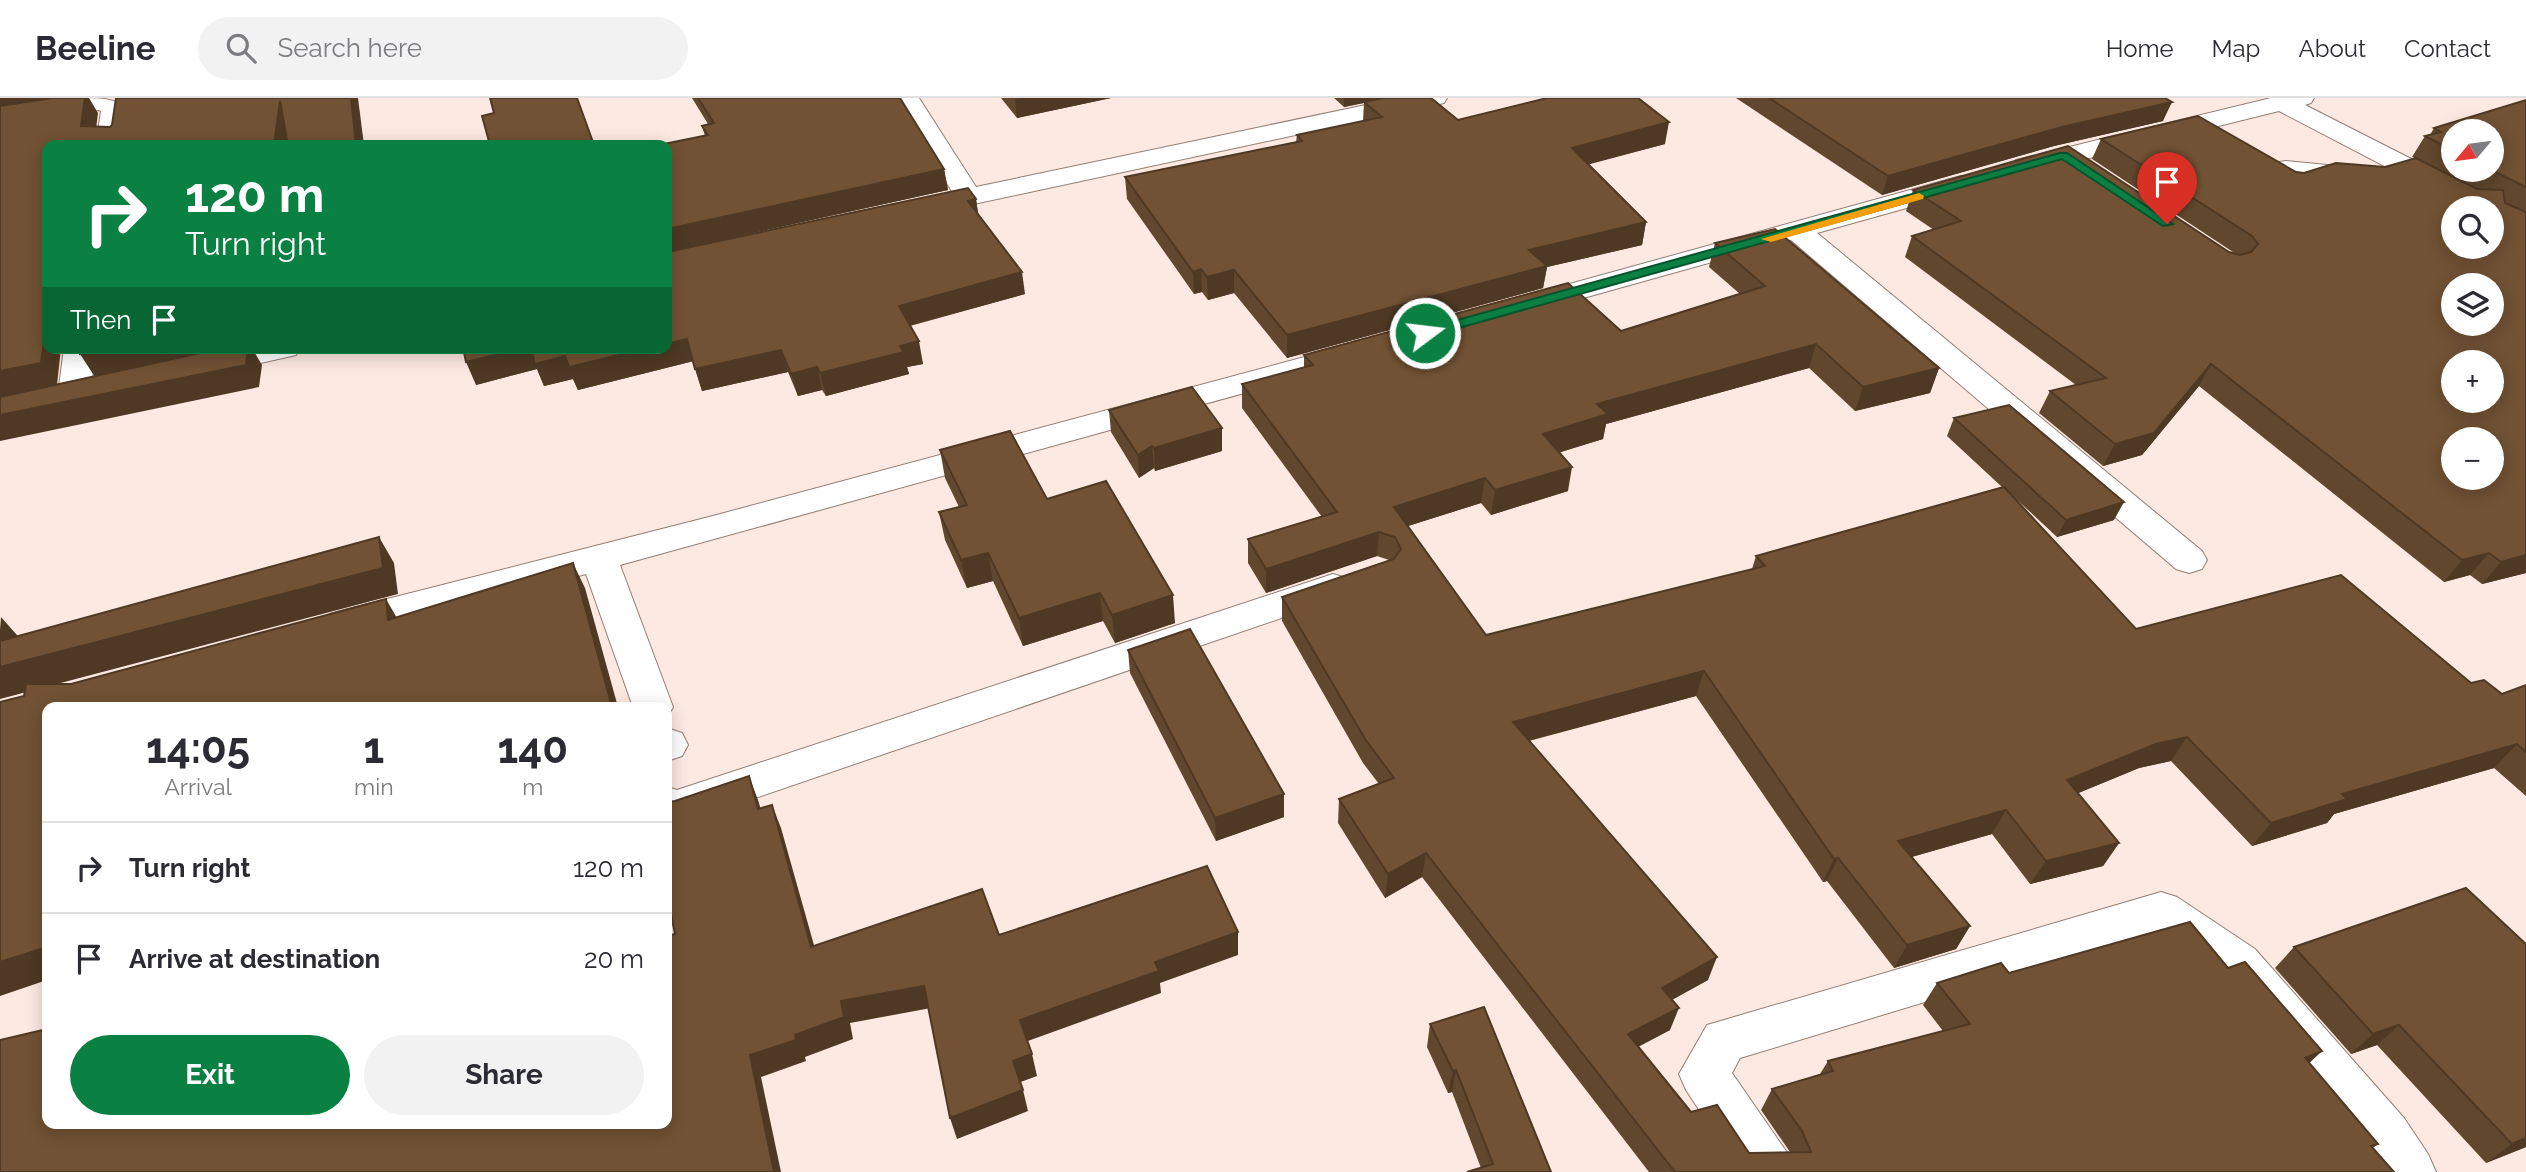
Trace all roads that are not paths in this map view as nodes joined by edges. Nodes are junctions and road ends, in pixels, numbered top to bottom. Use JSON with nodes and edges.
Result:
{"nodes":[{"id":1,"x":907,"y":98,"type":"edge"},
{"id":2,"x":1435,"y":98,"type":"edge"},
{"id":3,"x":2293,"y":100,"type":"edge"},
{"id":4,"x":0,"y":119,"type":"edge"},
{"id":5,"x":110,"y":140,"type":"edge"},
{"id":6,"x":2064,"y":155,"type":"junction"},
{"id":7,"x":2405,"y":168,"type":"junction"},
{"id":8,"x":2273,"y":170,"type":"edge"},
{"id":9,"x":2097,"y":177,"type":"edge"},
{"id":10,"x":2462,"y":196,"type":"edge"},
{"id":11,"x":1797,"y":231,"type":"junction"},
{"id":12,"x":1501,"y":312,"type":"edge"},
{"id":13,"x":1380,"y":345,"type":"edge"},
{"id":14,"x":79,"y":354,"type":"edge"},
{"id":15,"x":257,"y":354,"type":"edge"},
{"id":16,"x":179,"y":371,"type":"edge"},
{"id":17,"x":75,"y":394,"type":"edge"},
{"id":18,"x":598,"y":556,"type":"junction"},
{"id":19,"x":2189,"y":560,"type":"dead end"},
{"id":20,"x":1364,"y":576,"type":"edge"},
{"id":21,"x":319,"y":631,"type":"edge"},
{"id":22,"x":651,"y":702,"type":"edge"},
{"id":23,"x":672,"y":809,"type":"edge"},
{"id":24,"x":1770,"y":1172,"type":"edge"},
{"id":25,"x":2410,"y":1172,"type":"edge"}],
"edges":[{"from":1,"to":2,"type":"street"},
{"from":3,"to":6,"type":"street"},
{"from":3,"to":7,"type":"street"},
{"from":4,"to":5,"type":"street"},
{"from":6,"to":9,"type":"street"},
{"from":6,"to":11,"type":"street"},
{"from":7,"to":8,"type":"street"},
{"from":7,"to":10,"type":"street"},
{"from":11,"to":12,"type":"street"},
{"from":11,"to":19,"type":"street"},
{"from":13,"to":18,"type":"street"},
{"from":14,"to":17,"type":"street"},
{"from":15,"to":16,"type":"street"},
{"from":18,"to":21,"type":"street"},
{"from":18,"to":22,"type":"street"},
{"from":20,"to":23,"type":"street"},
{"from":24,"to":25,"type":"street"}]}
